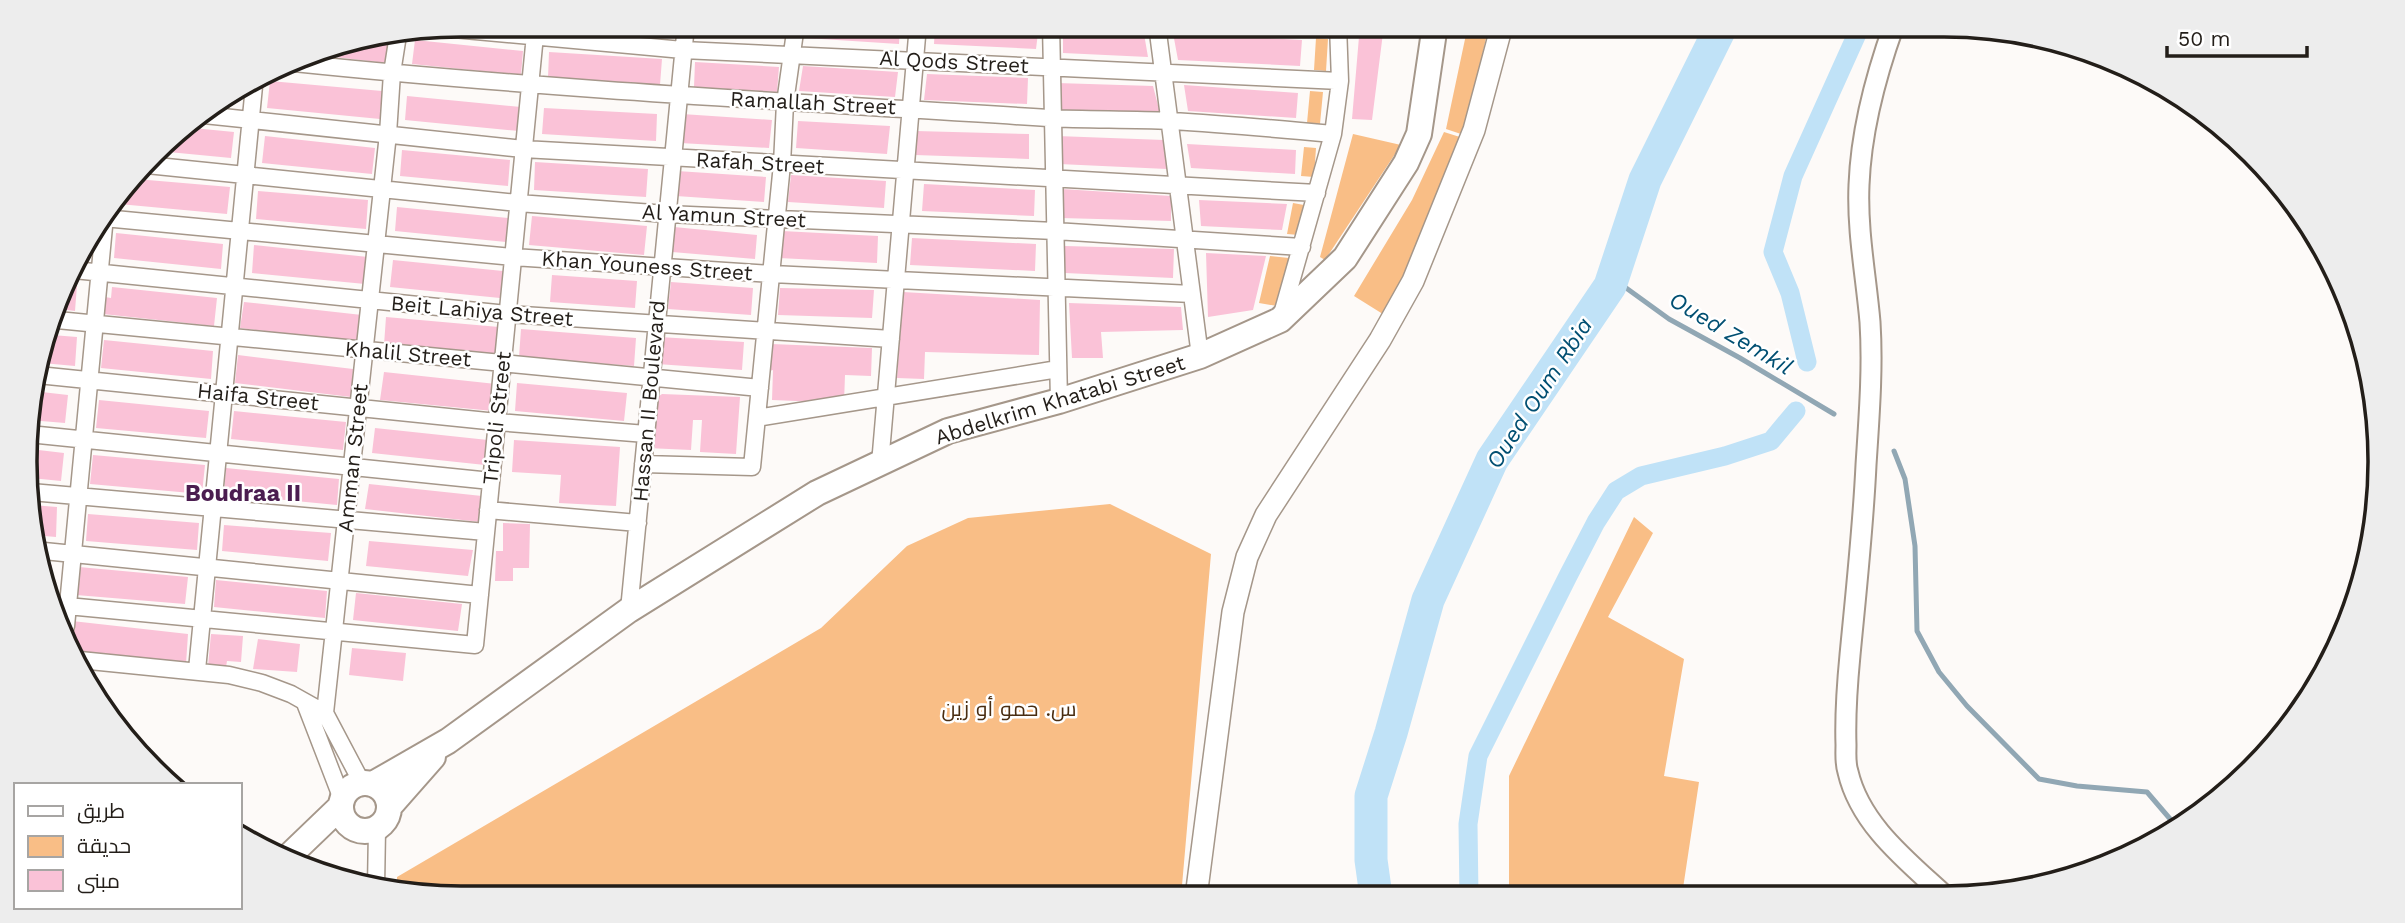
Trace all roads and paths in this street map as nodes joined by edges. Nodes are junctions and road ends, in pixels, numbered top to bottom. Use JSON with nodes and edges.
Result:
{"nodes":[{"id":1,"x":534,"y":37,"type":"edge"},
{"id":2,"x":582,"y":37,"type":"edge"},
{"id":3,"x":684,"y":37,"type":"edge"},
{"id":4,"x":795,"y":37,"type":"edge"},
{"id":5,"x":917,"y":37,"type":"edge"},
{"id":6,"x":1051,"y":37,"type":"edge"},
{"id":7,"x":1159,"y":37,"type":"edge"},
{"id":8,"x":1338,"y":37,"type":"edge"},
{"id":9,"x":1433,"y":37,"type":"edge"},
{"id":10,"x":1499,"y":37,"type":"edge"},
{"id":11,"x":1889,"y":37,"type":"edge"},
{"id":12,"x":397,"y":42,"type":"edge"},
{"id":13,"x":683,"y":50,"type":"junction"},
{"id":14,"x":794,"y":54,"type":"junction"},
{"id":15,"x":915,"y":60,"type":"junction"},
{"id":16,"x":310,"y":65,"type":"edge"},
{"id":17,"x":1052,"y":68,"type":"junction"},
{"id":18,"x":1163,"y":72,"type":"junction"},
{"id":19,"x":392,"y":73,"type":"junction"},
{"id":20,"x":1340,"y":81,"type":"junction"},
{"id":21,"x":530,"y":86,"type":"junction"},
{"id":22,"x":254,"y":92,"type":"edge"},
{"id":23,"x":680,"y":95,"type":"junction"},
{"id":24,"x":785,"y":103,"type":"junction"},
{"id":25,"x":910,"y":108,"type":"junction"},
{"id":26,"x":215,"y":116,"type":"edge"},
{"id":27,"x":1051,"y":118,"type":"junction"},
{"id":28,"x":251,"y":120,"type":"junction"},
{"id":29,"x":1169,"y":121,"type":"junction"},
{"id":30,"x":388,"y":134,"type":"junction"},
{"id":31,"x":1333,"y":134,"type":"junction"},
{"id":32,"x":523,"y":149,"type":"junction"},
{"id":33,"x":673,"y":158,"type":"junction"},
{"id":34,"x":782,"y":164,"type":"junction"},
{"id":35,"x":156,"y":166,"type":"edge"},
{"id":36,"x":905,"y":170,"type":"junction"},
{"id":37,"x":245,"y":176,"type":"junction"},
{"id":38,"x":1054,"y":178,"type":"junction"},
{"id":39,"x":1178,"y":185,"type":"junction"},
{"id":40,"x":382,"y":190,"type":"junction"},
{"id":41,"x":1317,"y":193,"type":"junction"},
{"id":42,"x":518,"y":203,"type":"junction"},
{"id":43,"x":667,"y":214,"type":"junction"},
{"id":44,"x":114,"y":218,"type":"edge"},
{"id":45,"x":777,"y":220,"type":"junction"},
{"id":46,"x":900,"y":225,"type":"junction"},
{"id":47,"x":240,"y":231,"type":"junction"},
{"id":48,"x":1055,"y":231,"type":"junction"},
{"id":49,"x":104,"y":233,"type":"edge"},
{"id":50,"x":1185,"y":240,"type":"junction"},
{"id":51,"x":376,"y":245,"type":"junction"},
{"id":52,"x":1302,"y":247,"type":"junction"},
{"id":53,"x":513,"y":257,"type":"junction"},
{"id":54,"x":662,"y":267,"type":"junction"},
{"id":55,"x":83,"y":271,"type":"edge"},
{"id":56,"x":100,"y":273,"type":"junction"},
{"id":57,"x":772,"y":274,"type":"junction"},
{"id":58,"x":896,"y":279,"type":"junction"},
{"id":59,"x":234,"y":286,"type":"junction"},
{"id":60,"x":1056,"y":288,"type":"junction"},
{"id":61,"x":1192,"y":295,"type":"junction"},
{"id":62,"x":370,"y":301,"type":"junction"},
{"id":63,"x":507,"y":314,"type":"junction"},
{"id":64,"x":61,"y":320,"type":"edge"},
{"id":65,"x":1280,"y":320,"type":"junction"},
{"id":66,"x":95,"y":324,"type":"junction"},
{"id":67,"x":657,"y":325,"type":"junction"},
{"id":68,"x":766,"y":332,"type":"junction"},
{"id":69,"x":229,"y":337,"type":"junction"},
{"id":70,"x":891,"y":339,"type":"junction"},
{"id":71,"x":365,"y":350,"type":"junction"},
{"id":72,"x":1200,"y":356,"type":"junction"},
{"id":73,"x":503,"y":363,"type":"junction"},
{"id":74,"x":1058,"y":369,"type":"junction"},
{"id":75,"x":46,"y":376,"type":"edge"},
{"id":76,"x":652,"y":377,"type":"junction"},
{"id":77,"x":89,"y":380,"type":"junction"},
{"id":78,"x":760,"y":388,"type":"junction"},
{"id":79,"x":224,"y":393,"type":"junction"},
{"id":80,"x":886,"y":398,"type":"junction"},
{"id":81,"x":1059,"y":401,"type":"junction"},
{"id":82,"x":358,"y":407,"type":"junction"},
{"id":83,"x":757,"y":418,"type":"junction"},
{"id":84,"x":497,"y":422,"type":"junction"},
{"id":85,"x":646,"y":434,"type":"junction"},
{"id":86,"x":38,"y":435,"type":"edge"},
{"id":87,"x":83,"y":440,"type":"junction"},
{"id":88,"x":218,"y":454,"type":"junction"},
{"id":89,"x":643,"y":464,"type":"junction"},
{"id":90,"x":880,"y":464,"type":"junction"},
{"id":91,"x":352,"y":467,"type":"junction"},
{"id":92,"x":491,"y":481,"type":"junction"},
{"id":93,"x":38,"y":493,"type":"edge"},
{"id":94,"x":78,"y":497,"type":"junction"},
{"id":95,"x":213,"y":507,"type":"junction"},
{"id":96,"x":488,"y":510,"type":"junction"},
{"id":97,"x":346,"y":519,"type":"junction"},
{"id":98,"x":638,"y":523,"type":"junction"},
{"id":99,"x":486,"y":533,"type":"junction"},
{"id":100,"x":47,"y":551,"type":"edge"},
{"id":101,"x":73,"y":554,"type":"junction"},
{"id":102,"x":207,"y":568,"type":"junction"},
{"id":103,"x":340,"y":580,"type":"junction"},
{"id":104,"x":480,"y":595,"type":"junction"},
{"id":105,"x":62,"y":606,"type":"edge"},
{"id":106,"x":629,"y":610,"type":"junction"},
{"id":107,"x":202,"y":619,"type":"junction"},
{"id":108,"x":334,"y":632,"type":"junction"},
{"id":109,"x":87,"y":661,"type":"edge"},
{"id":110,"x":197,"y":670,"type":"junction"},
{"id":111,"x":305,"y":703,"type":"junction"},
{"id":112,"x":325,"y":713,"type":"junction"},
{"id":113,"x":448,"y":741,"type":"junction"},
{"id":114,"x":368,"y":783,"type":"junction"},
{"id":115,"x":341,"y":803,"type":"junction"},
{"id":116,"x":389,"y":807,"type":"junction"},
{"id":117,"x":366,"y":829,"type":"junction"},
{"id":118,"x":294,"y":851,"type":"edge"},
{"id":119,"x":296,"y":852,"type":"edge"},
{"id":120,"x":374,"y":877,"type":"edge"},
{"id":121,"x":1197,"y":886,"type":"edge"},
{"id":122,"x":1934,"y":886,"type":"edge"}],
"edges":[{"from":1,"to":21,"type":"street","name":"Tripoli Street"},
{"from":2,"to":13,"type":"street","name":"Al Qods Street"},
{"from":3,"to":13,"type":"street","name":"Hassan II Boulevard"},
{"from":4,"to":14,"type":"street"},
{"from":5,"to":15,"type":"street"},
{"from":6,"to":17,"type":"street"},
{"from":7,"to":18,"type":"street"},
{"from":8,"to":20,"type":"street"},
{"from":9,"to":65,"type":"main road","name":"Abdelkrim Khatabi Street"},
{"from":10,"to":121,"type":"main road"},
{"from":11,"to":122,"type":"street"},
{"from":12,"to":19,"type":"street","name":"Amman Street"},
{"from":13,"to":14,"type":"street","name":"Al Qods Street"},
{"from":13,"to":23,"type":"street","name":"Hassan II Boulevard"},
{"from":14,"to":15,"type":"street","name":"Al Qods Street"},
{"from":14,"to":24,"type":"street"},
{"from":15,"to":17,"type":"street","name":"Al Qods Street"},
{"from":15,"to":25,"type":"street"},
{"from":16,"to":19,"type":"street","name":"Ramallah Street"},
{"from":17,"to":18,"type":"street","name":"Al Qods Street"},
{"from":17,"to":27,"type":"street"},
{"from":18,"to":20,"type":"street","name":"Al Qods Street"},
{"from":18,"to":29,"type":"street"},
{"from":19,"to":21,"type":"street","name":"Ramallah Street"},
{"from":19,"to":30,"type":"street","name":"Amman Street"},
{"from":20,"to":31,"type":"street"},
{"from":21,"to":23,"type":"street","name":"Ramallah Street"},
{"from":21,"to":32,"type":"street","name":"Tripoli Street"},
{"from":22,"to":28,"type":"street"},
{"from":23,"to":24,"type":"street","name":"Ramallah Street"},
{"from":23,"to":33,"type":"street","name":"Hassan II Boulevard"},
{"from":24,"to":25,"type":"street","name":"Ramallah Street"},
{"from":24,"to":34,"type":"street"},
{"from":25,"to":27,"type":"street","name":"Ramallah Street"},
{"from":25,"to":36,"type":"street"},
{"from":26,"to":28,"type":"street","name":"Rafah Street"},
{"from":27,"to":29,"type":"street","name":"Ramallah Street"},
{"from":27,"to":38,"type":"street"},
{"from":28,"to":30,"type":"street","name":"Rafah Street"},
{"from":28,"to":37,"type":"street"},
{"from":29,"to":31,"type":"street","name":"Ramallah Street"},
{"from":29,"to":39,"type":"street"},
{"from":30,"to":32,"type":"street","name":"Rafah Street"},
{"from":30,"to":40,"type":"street","name":"Amman Street"},
{"from":31,"to":41,"type":"street"},
{"from":32,"to":33,"type":"street","name":"Rafah Street"},
{"from":32,"to":42,"type":"street","name":"Tripoli Street"},
{"from":33,"to":34,"type":"street","name":"Rafah Street"},
{"from":33,"to":43,"type":"street","name":"Hassan II Boulevard"},
{"from":34,"to":36,"type":"street","name":"Rafah Street"},
{"from":34,"to":45,"type":"street"},
{"from":35,"to":37,"type":"street","name":"Al Yamun Street"},
{"from":36,"to":38,"type":"street","name":"Rafah Street"},
{"from":36,"to":46,"type":"street"},
{"from":37,"to":40,"type":"street","name":"Al Yamun Street"},
{"from":37,"to":47,"type":"street"},
{"from":38,"to":39,"type":"street","name":"Rafah Street"},
{"from":38,"to":48,"type":"street"},
{"from":39,"to":41,"type":"street","name":"Rafah Street"},
{"from":39,"to":50,"type":"street"},
{"from":40,"to":42,"type":"street","name":"Al Yamun Street"},
{"from":40,"to":51,"type":"street","name":"Amman Street"},
{"from":41,"to":52,"type":"street"},
{"from":42,"to":43,"type":"street","name":"Al Yamun Street"},
{"from":42,"to":53,"type":"street","name":"Tripoli Street"},
{"from":43,"to":45,"type":"street","name":"Al Yamun Street"},
{"from":43,"to":54,"type":"street","name":"Hassan II Boulevard"},
{"from":44,"to":47,"type":"street","name":"Khan Youness Street"},
{"from":45,"to":46,"type":"street","name":"Al Yamun Street"},
{"from":45,"to":57,"type":"street"},
{"from":46,"to":48,"type":"street","name":"Al Yamun Street"},
{"from":46,"to":58,"type":"street"},
{"from":47,"to":51,"type":"street","name":"Khan Youness Street"},
{"from":47,"to":59,"type":"street"},
{"from":48,"to":50,"type":"street","name":"Al Yamun Street"},
{"from":48,"to":60,"type":"street"},
{"from":49,"to":56,"type":"street"},
{"from":50,"to":52,"type":"street","name":"Al Yamun Street"},
{"from":50,"to":61,"type":"street"},
{"from":51,"to":53,"type":"street","name":"Khan Youness Street"},
{"from":51,"to":62,"type":"street","name":"Amman Street"},
{"from":52,"to":65,"type":"street"},
{"from":53,"to":54,"type":"street","name":"Khan Youness Street"},
{"from":53,"to":63,"type":"street","name":"Tripoli Street"},
{"from":54,"to":57,"type":"street","name":"Khan Youness Street"},
{"from":54,"to":67,"type":"street","name":"Hassan II Boulevard"},
{"from":55,"to":56,"type":"street","name":"Beit Lahiya Street"},
{"from":56,"to":59,"type":"street","name":"Beit Lahiya Street"},
{"from":56,"to":66,"type":"street"},
{"from":57,"to":58,"type":"street","name":"Khan Youness Street"},
{"from":57,"to":68,"type":"street"},
{"from":58,"to":60,"type":"street","name":"Khan Youness Street"},
{"from":58,"to":70,"type":"street"},
{"from":59,"to":62,"type":"street","name":"Beit Lahiya Street"},
{"from":59,"to":69,"type":"street"},
{"from":60,"to":61,"type":"street","name":"Khan Youness Street"},
{"from":60,"to":74,"type":"street"},
{"from":61,"to":72,"type":"street"},
{"from":62,"to":63,"type":"street","name":"Beit Lahiya Street"},
{"from":62,"to":71,"type":"street","name":"Amman Street"},
{"from":63,"to":67,"type":"street","name":"Beit Lahiya Street"},
{"from":63,"to":73,"type":"street","name":"Tripoli Street"},
{"from":64,"to":66,"type":"street","name":"Khalil Street"},
{"from":65,"to":72,"type":"main road","name":"Abdelkrim Khatabi Street"},
{"from":66,"to":69,"type":"street","name":"Khalil Street"},
{"from":66,"to":77,"type":"street"},
{"from":67,"to":68,"type":"street","name":"Beit Lahiya Street"},
{"from":67,"to":76,"type":"street","name":"Hassan II Boulevard"},
{"from":68,"to":70,"type":"street","name":"Beit Lahiya Street"},
{"from":68,"to":78,"type":"street"},
{"from":69,"to":71,"type":"street","name":"Khalil Street"},
{"from":69,"to":79,"type":"street"},
{"from":70,"to":80,"type":"street"},
{"from":71,"to":73,"type":"street","name":"Khalil Street"},
{"from":71,"to":82,"type":"street","name":"Amman Street"},
{"from":72,"to":81,"type":"main road","name":"Abdelkrim Khatabi Street"},
{"from":73,"to":76,"type":"street","name":"Khalil Street"},
{"from":73,"to":84,"type":"street","name":"Tripoli Street"},
{"from":74,"to":80,"type":"street"},
{"from":74,"to":81,"type":"street"},
{"from":75,"to":77,"type":"street","name":"Haifa Street"},
{"from":76,"to":78,"type":"street","name":"Khalil Street"},
{"from":76,"to":85,"type":"street","name":"Hassan II Boulevard"},
{"from":77,"to":79,"type":"street","name":"Haifa Street"},
{"from":77,"to":87,"type":"street"},
{"from":78,"to":83,"type":"street"},
{"from":79,"to":82,"type":"street","name":"Haifa Street"},
{"from":79,"to":88,"type":"street"},
{"from":80,"to":83,"type":"street"},
{"from":80,"to":90,"type":"street"},
{"from":81,"to":90,"type":"main road","name":"Abdelkrim Khatabi Street"},
{"from":82,"to":84,"type":"street","name":"Haifa Street"},
{"from":82,"to":91,"type":"street","name":"Amman Street"},
{"from":83,"to":89,"type":"street"},
{"from":84,"to":85,"type":"street","name":"Haifa Street"},
{"from":84,"to":92,"type":"street","name":"Tripoli Street"},
{"from":85,"to":89,"type":"street","name":"Hassan II Boulevard"},
{"from":86,"to":87,"type":"street"},
{"from":87,"to":88,"type":"street"},
{"from":87,"to":94,"type":"street"},
{"from":88,"to":91,"type":"street"},
{"from":88,"to":95,"type":"street"},
{"from":89,"to":98,"type":"street","name":"Hassan II Boulevard"},
{"from":90,"to":106,"type":"main road","name":"Abdelkrim Khatabi Street"},
{"from":91,"to":92,"type":"street"},
{"from":91,"to":97,"type":"street","name":"Amman Street"},
{"from":92,"to":96,"type":"street","name":"Tripoli Street"},
{"from":93,"to":94,"type":"street"},
{"from":94,"to":95,"type":"street"},
{"from":94,"to":101,"type":"street"},
{"from":95,"to":97,"type":"street"},
{"from":95,"to":102,"type":"street"},
{"from":96,"to":98,"type":"street"},
{"from":96,"to":99,"type":"street","name":"Tripoli Street"},
{"from":97,"to":99,"type":"street"},
{"from":97,"to":103,"type":"street","name":"Amman Street"},
{"from":98,"to":106,"type":"street","name":"Hassan II Boulevard"},
{"from":99,"to":104,"type":"street","name":"Tripoli Street"},
{"from":100,"to":101,"type":"street"},
{"from":101,"to":102,"type":"street"},
{"from":101,"to":105,"type":"street"},
{"from":102,"to":103,"type":"street"},
{"from":102,"to":107,"type":"street"},
{"from":103,"to":104,"type":"street"},
{"from":103,"to":108,"type":"street","name":"Amman Street"},
{"from":104,"to":108,"type":"street","name":"Tripoli Street"},
{"from":105,"to":107,"type":"street"},
{"from":106,"to":113,"type":"main road","name":"Abdelkrim Khatabi Street"},
{"from":107,"to":108,"type":"street"},
{"from":107,"to":110,"type":"street"},
{"from":108,"to":112,"type":"street","name":"Amman Street"},
{"from":109,"to":110,"type":"street"},
{"from":110,"to":111,"type":"street"},
{"from":111,"to":112,"type":"street"},
{"from":111,"to":115,"type":"street"},
{"from":112,"to":114,"type":"street"},
{"from":113,"to":114,"type":"main road","name":"Abdelkrim Khatabi Street"},
{"from":113,"to":116,"type":"main road","name":"Abdelkrim Khatabi Street"},
{"from":114,"to":115,"type":"main road"},
{"from":114,"to":116,"type":"main road"},
{"from":115,"to":117,"type":"main road"},
{"from":115,"to":118,"type":"main road"},
{"from":116,"to":117,"type":"main road"},
{"from":117,"to":119,"type":"main road"},
{"from":117,"to":120,"type":"street"}]}
